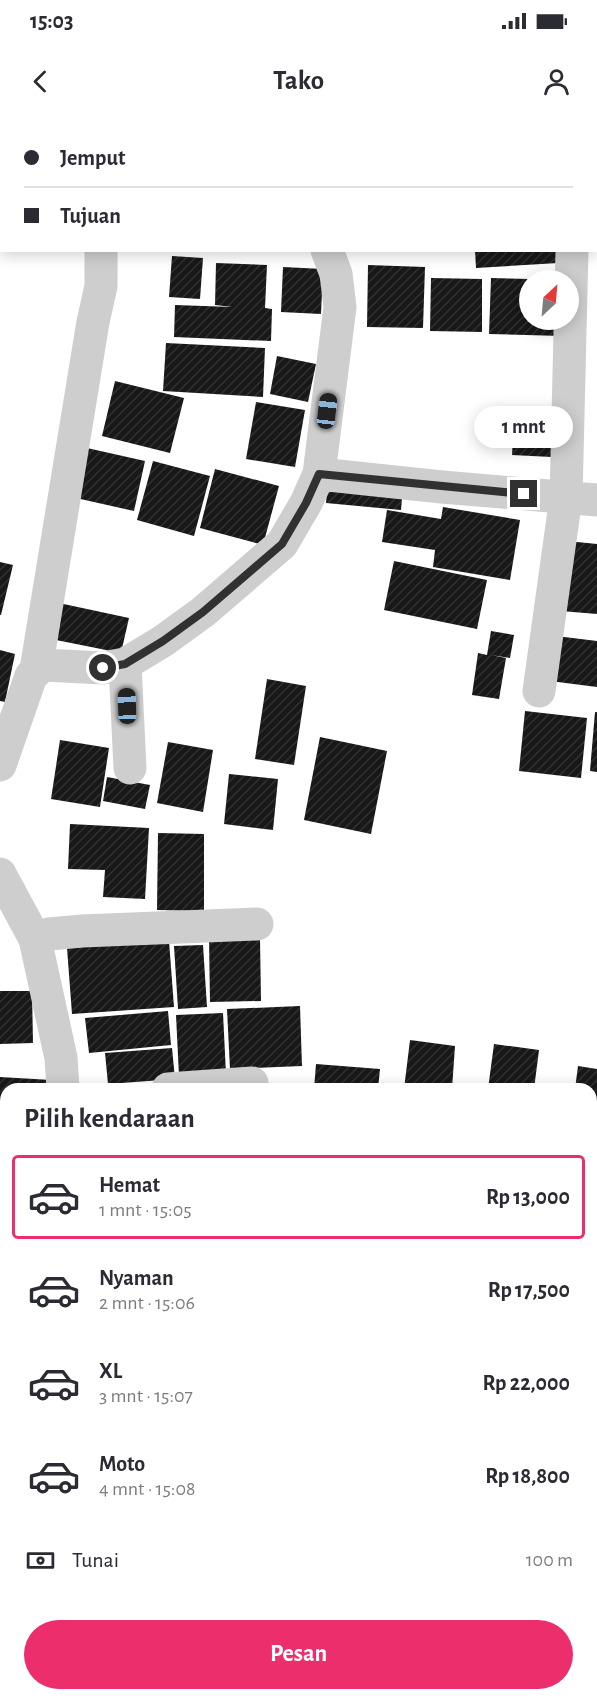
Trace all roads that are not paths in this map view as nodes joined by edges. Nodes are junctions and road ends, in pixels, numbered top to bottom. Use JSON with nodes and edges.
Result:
{"nodes":[{"id":1,"x":101,"y":252,"type":"edge"},
{"id":2,"x":328,"y":252,"type":"edge"},
{"id":3,"x":572,"y":252,"type":"edge"},
{"id":4,"x":319,"y":474,"type":"junction"},
{"id":5,"x":581,"y":498,"type":"edge"},
{"id":6,"x":125,"y":664,"type":"junction"},
{"id":7,"x":36,"y":670,"type":"junction"},
{"id":8,"x":539,"y":691,"type":"dead end"},
{"id":9,"x":0,"y":765,"type":"edge"},
{"id":10,"x":130,"y":768,"type":"dead end"},
{"id":11,"x":0,"y":874,"type":"edge"},
{"id":12,"x":257,"y":924,"type":"dead end"},
{"id":13,"x":35,"y":939,"type":"junction"},
{"id":14,"x":63,"y":1083,"type":"edge"}],
"edges":[{"from":1,"to":7,"type":"street"},
{"from":2,"to":4,"type":"street"},
{"from":3,"to":5,"type":"street"},
{"from":4,"to":5,"type":"street"},
{"from":4,"to":6,"type":"street"},
{"from":5,"to":8,"type":"street"},
{"from":6,"to":7,"type":"street"},
{"from":6,"to":10,"type":"street"},
{"from":7,"to":9,"type":"street"},
{"from":11,"to":13,"type":"street"},
{"from":12,"to":13,"type":"street"},
{"from":13,"to":14,"type":"street"}]}
